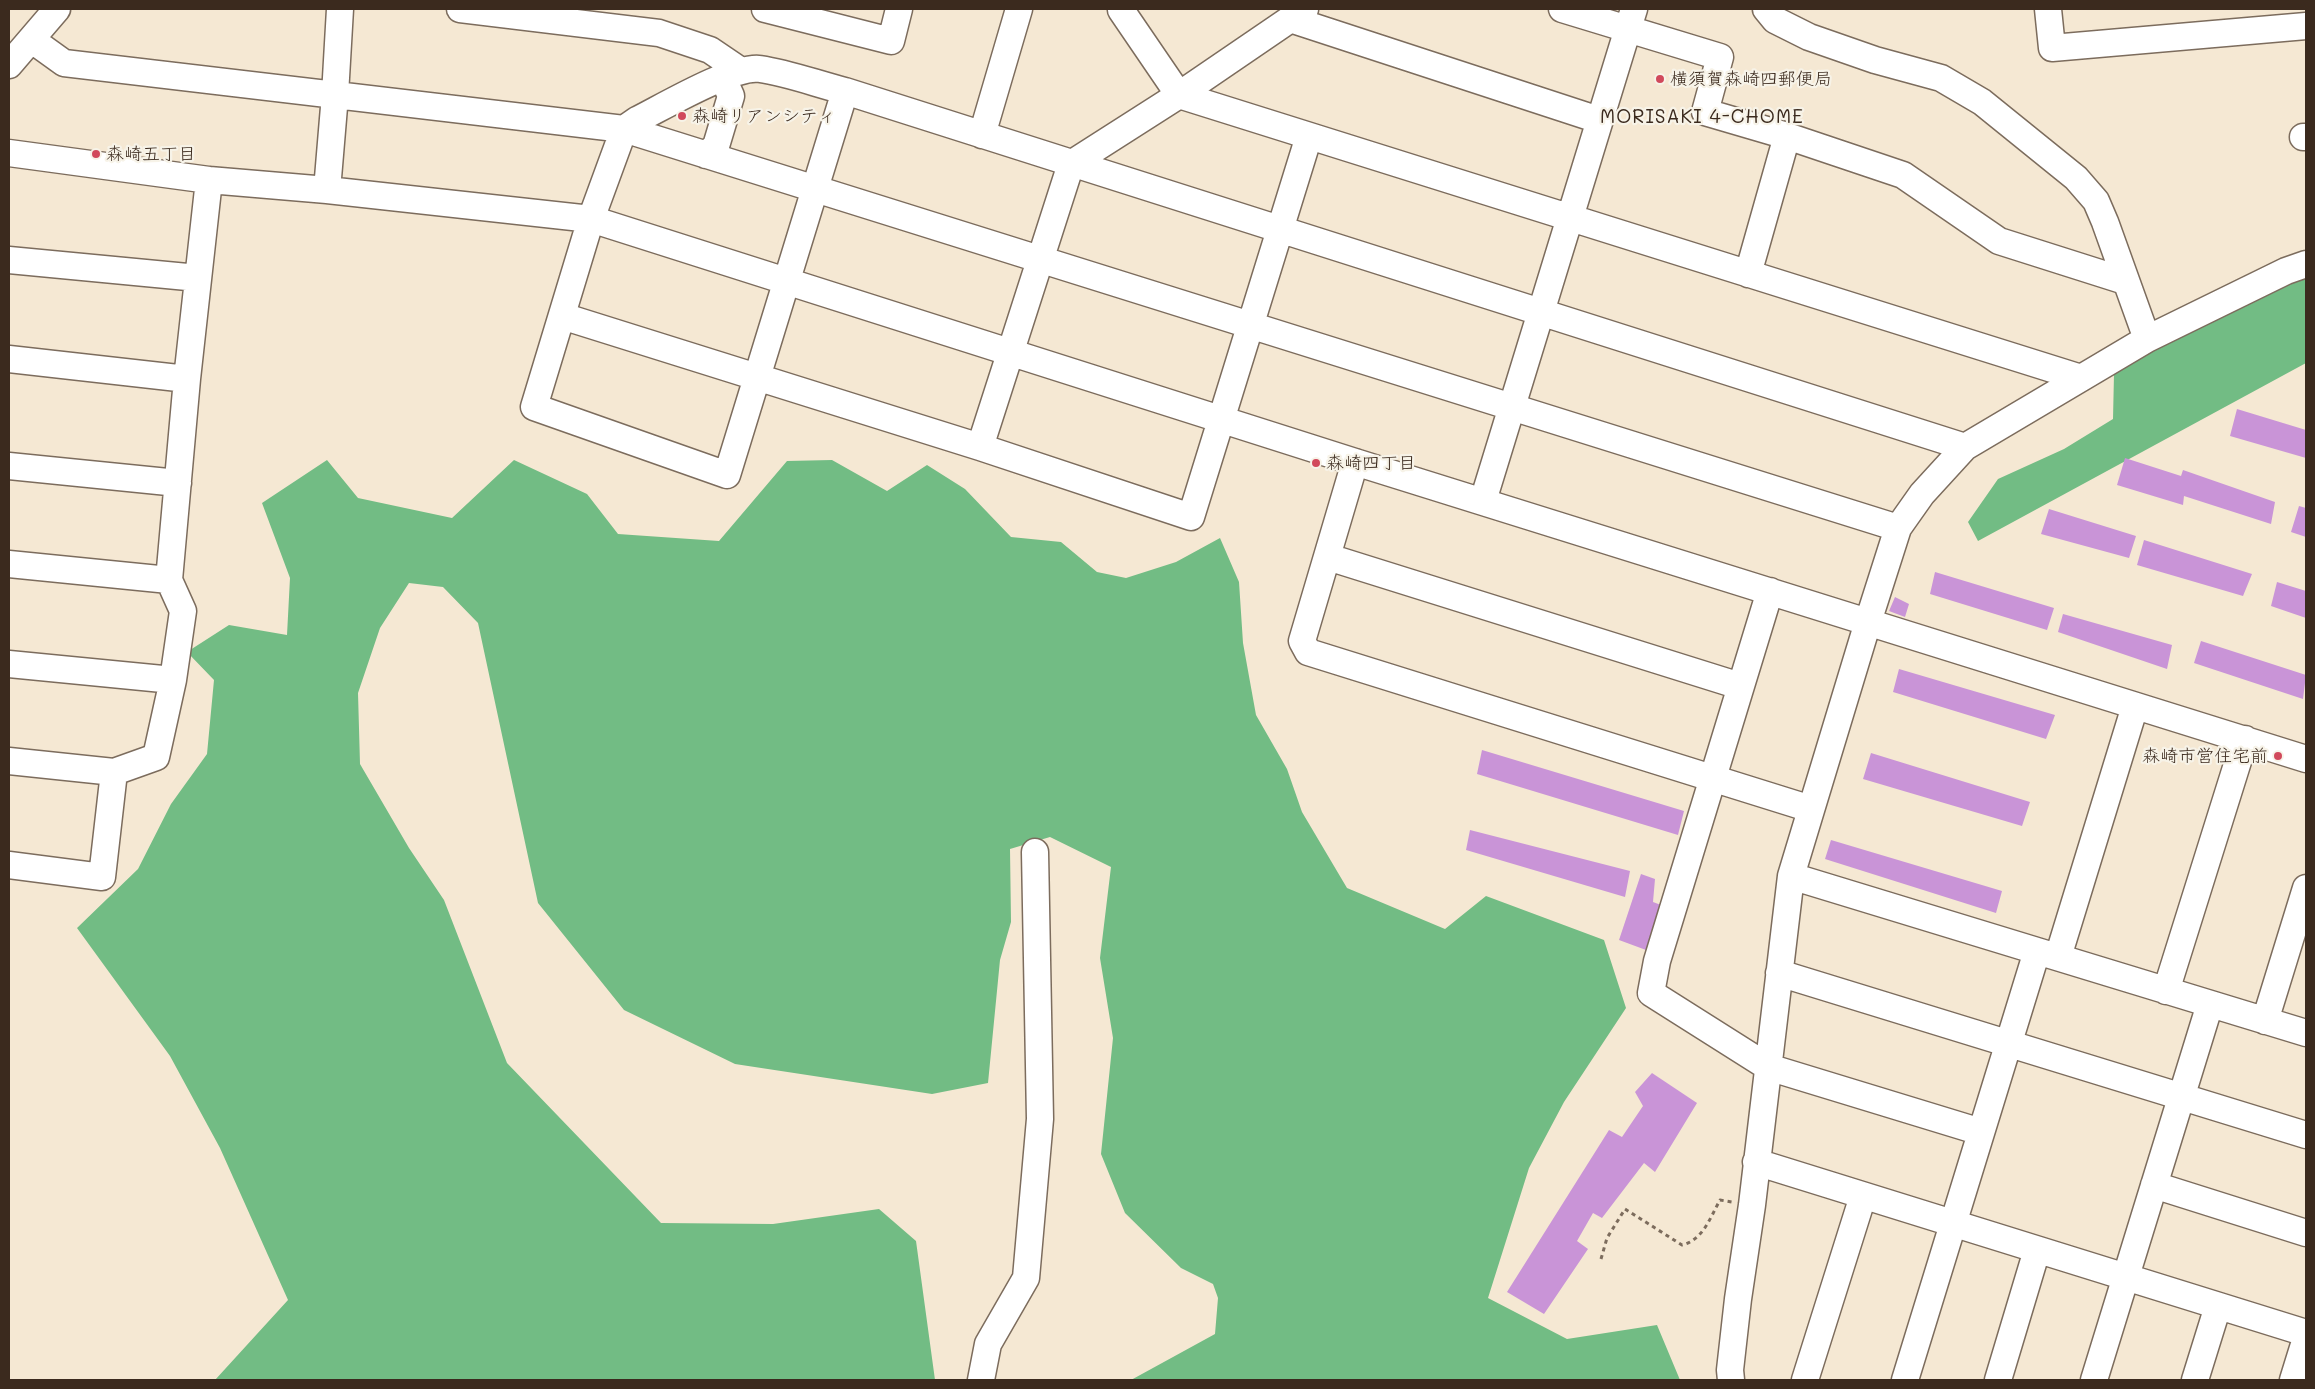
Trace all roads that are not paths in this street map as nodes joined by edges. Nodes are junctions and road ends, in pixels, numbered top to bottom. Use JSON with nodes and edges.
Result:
{"nodes":[{"id":1,"x":57,"y":9,"type":"edge"},
{"id":2,"x":340,"y":9,"type":"edge"},
{"id":3,"x":460,"y":9,"type":"edge"},
{"id":4,"x":765,"y":9,"type":"edge"},
{"id":5,"x":899,"y":9,"type":"edge"},
{"id":6,"x":1018,"y":9,"type":"edge"},
{"id":7,"x":1562,"y":9,"type":"edge"},
{"id":8,"x":1766,"y":9,"type":"edge"},
{"id":9,"x":2048,"y":9,"type":"edge"},
{"id":10,"x":1120,"y":10,"type":"dead end"},
{"id":11,"x":1297,"y":14,"type":"edge"},
{"id":12,"x":579,"y":15,"type":"edge"},
{"id":13,"x":1630,"y":19,"type":"edge"},
{"id":14,"x":2250,"y":19,"type":"edge"},
{"id":15,"x":2306,"y":26,"type":"edge"},
{"id":16,"x":32,"y":40,"type":"junction"},
{"id":17,"x":9,"y":65,"type":"edge"},
{"id":18,"x":732,"y":75,"type":"junction"},
{"id":19,"x":845,"y":91,"type":"junction"},
{"id":20,"x":1180,"y":95,"type":"junction"},
{"id":21,"x":335,"y":96,"type":"junction"},
{"id":22,"x":1599,"y":120,"type":"junction"},
{"id":23,"x":624,"y":129,"type":"junction"},
{"id":24,"x":982,"y":135,"type":"junction"},
{"id":25,"x":1309,"y":136,"type":"junction"},
{"id":26,"x":1787,"y":136,"type":"junction"},
{"id":27,"x":9,"y":153,"type":"edge"},
{"id":28,"x":706,"y":154,"type":"junction"},
{"id":29,"x":1071,"y":164,"type":"junction"},
{"id":30,"x":209,"y":180,"type":"junction"},
{"id":31,"x":815,"y":189,"type":"junction"},
{"id":32,"x":326,"y":190,"type":"junction"},
{"id":33,"x":1570,"y":218,"type":"junction"},
{"id":34,"x":592,"y":219,"type":"junction"},
{"id":35,"x":1281,"y":230,"type":"junction"},
{"id":36,"x":1041,"y":259,"type":"junction"},
{"id":37,"x":9,"y":260,"type":"edge"},
{"id":38,"x":2306,"y":264,"type":"edge"},
{"id":39,"x":1748,"y":274,"type":"junction"},
{"id":40,"x":198,"y":278,"type":"junction"},
{"id":41,"x":787,"y":281,"type":"junction"},
{"id":42,"x":2126,"y":281,"type":"junction"},
{"id":43,"x":1542,"y":312,"type":"junction"},
{"id":44,"x":562,"y":316,"type":"junction"},
{"id":45,"x":1251,"y":326,"type":"junction"},
{"id":46,"x":2147,"y":339,"type":"junction"},
{"id":47,"x":1011,"y":352,"type":"junction"},
{"id":48,"x":9,"y":359,"type":"edge"},
{"id":49,"x":757,"y":376,"type":"junction"},
{"id":50,"x":2080,"y":378,"type":"junction"},
{"id":51,"x":187,"y":379,"type":"junction"},
{"id":52,"x":1512,"y":407,"type":"junction"},
{"id":53,"x":1222,"y":419,"type":"junction"},
{"id":54,"x":980,"y":447,"type":"junction"},
{"id":55,"x":1965,"y":447,"type":"junction"},
{"id":56,"x":1355,"y":462,"type":"junction"},
{"id":57,"x":9,"y":466,"type":"edge"},
{"id":58,"x":178,"y":483,"type":"junction"},
{"id":59,"x":1483,"y":502,"type":"junction"},
{"id":60,"x":1898,"y":528,"type":"junction"},
{"id":61,"x":1328,"y":557,"type":"junction"},
{"id":62,"x":9,"y":564,"type":"edge"},
{"id":63,"x":169,"y":580,"type":"junction"},
{"id":64,"x":1770,"y":591,"type":"junction"},
{"id":65,"x":1868,"y":622,"type":"junction"},
{"id":66,"x":9,"y":664,"type":"edge"},
{"id":67,"x":173,"y":680,"type":"junction"},
{"id":68,"x":1740,"y":686,"type":"junction"},
{"id":69,"x":2135,"y":706,"type":"junction"},
{"id":70,"x":2244,"y":739,"type":"junction"},
{"id":71,"x":2306,"y":759,"type":"edge"},
{"id":72,"x":9,"y":761,"type":"edge"},
{"id":73,"x":114,"y":772,"type":"junction"},
{"id":74,"x":1711,"y":780,"type":"junction"},
{"id":75,"x":1811,"y":809,"type":"junction"},
{"id":76,"x":1035,"y":852,"type":"dead end"},
{"id":77,"x":9,"y":866,"type":"edge"},
{"id":78,"x":1791,"y":876,"type":"junction"},
{"id":79,"x":2306,"y":888,"type":"edge"},
{"id":80,"x":2047,"y":954,"type":"junction"},
{"id":81,"x":1779,"y":973,"type":"junction"},
{"id":82,"x":2166,"y":991,"type":"junction"},
{"id":83,"x":2210,"y":1004,"type":"junction"},
{"id":84,"x":2265,"y":1021,"type":"junction"},
{"id":85,"x":2306,"y":1033,"type":"edge"},
{"id":86,"x":2008,"y":1044,"type":"junction"},
{"id":87,"x":1768,"y":1067,"type":"junction"},
{"id":88,"x":2181,"y":1097,"type":"junction"},
{"id":89,"x":1981,"y":1132,"type":"junction"},
{"id":90,"x":2306,"y":1136,"type":"edge"},
{"id":91,"x":1756,"y":1162,"type":"junction"},
{"id":92,"x":2154,"y":1185,"type":"junction"},
{"id":93,"x":1863,"y":1196,"type":"junction"},
{"id":94,"x":1952,"y":1224,"type":"junction"},
{"id":95,"x":2306,"y":1233,"type":"edge"},
{"id":96,"x":2037,"y":1250,"type":"junction"},
{"id":97,"x":2126,"y":1277,"type":"junction"},
{"id":98,"x":2218,"y":1306,"type":"junction"},
{"id":99,"x":2306,"y":1333,"type":"edge"},
{"id":100,"x":2306,"y":1338,"type":"edge"},
{"id":101,"x":981,"y":1380,"type":"edge"},
{"id":102,"x":1731,"y":1380,"type":"edge"},
{"id":103,"x":1805,"y":1380,"type":"edge"},
{"id":104,"x":1905,"y":1380,"type":"edge"},
{"id":105,"x":1998,"y":1380,"type":"edge"},
{"id":106,"x":2094,"y":1380,"type":"edge"},
{"id":107,"x":2195,"y":1380,"type":"edge"},
{"id":108,"x":2293,"y":1380,"type":"edge"}],
"edges":[{"from":1,"to":16,"type":"street"},
{"from":2,"to":21,"type":"street"},
{"from":3,"to":12,"type":"street"},
{"from":4,"to":5,"type":"street"},
{"from":6,"to":24,"type":"street"},
{"from":7,"to":13,"type":"street"},
{"from":8,"to":42,"type":"street"},
{"from":9,"to":14,"type":"street"},
{"from":10,"to":20,"type":"street"},
{"from":11,"to":20,"type":"street"},
{"from":11,"to":22,"type":"street"},
{"from":12,"to":18,"type":"street"},
{"from":13,"to":22,"type":"street"},
{"from":13,"to":26,"type":"street"},
{"from":14,"to":15,"type":"street"},
{"from":16,"to":17,"type":"street"},
{"from":16,"to":21,"type":"street"},
{"from":18,"to":19,"type":"street"},
{"from":18,"to":23,"type":"street"},
{"from":18,"to":28,"type":"street"},
{"from":19,"to":24,"type":"street"},
{"from":19,"to":31,"type":"street"},
{"from":20,"to":25,"type":"street"},
{"from":20,"to":29,"type":"street"},
{"from":21,"to":23,"type":"street"},
{"from":21,"to":32,"type":"street"},
{"from":22,"to":33,"type":"street"},
{"from":23,"to":28,"type":"street"},
{"from":23,"to":34,"type":"street"},
{"from":24,"to":29,"type":"street"},
{"from":25,"to":33,"type":"street"},
{"from":25,"to":35,"type":"street"},
{"from":26,"to":39,"type":"street"},
{"from":26,"to":42,"type":"street"},
{"from":27,"to":30,"type":"street"},
{"from":28,"to":31,"type":"street"},
{"from":29,"to":35,"type":"street"},
{"from":29,"to":36,"type":"street"},
{"from":30,"to":32,"type":"street"},
{"from":30,"to":40,"type":"street"},
{"from":31,"to":36,"type":"street"},
{"from":31,"to":41,"type":"street"},
{"from":32,"to":34,"type":"street"},
{"from":33,"to":39,"type":"street"},
{"from":33,"to":43,"type":"street"},
{"from":34,"to":41,"type":"street"},
{"from":34,"to":44,"type":"street"},
{"from":35,"to":43,"type":"street"},
{"from":35,"to":45,"type":"street"},
{"from":36,"to":45,"type":"street"},
{"from":36,"to":47,"type":"street"},
{"from":37,"to":40,"type":"street"},
{"from":38,"to":46,"type":"street"},
{"from":39,"to":50,"type":"street"},
{"from":40,"to":51,"type":"street"},
{"from":41,"to":47,"type":"street"},
{"from":41,"to":49,"type":"street"},
{"from":42,"to":46,"type":"street"},
{"from":43,"to":52,"type":"street"},
{"from":43,"to":55,"type":"street"},
{"from":44,"to":49,"type":"street"},
{"from":44,"to":49,"type":"street"},
{"from":45,"to":52,"type":"street"},
{"from":45,"to":53,"type":"street"},
{"from":46,"to":50,"type":"street"},
{"from":47,"to":53,"type":"street"},
{"from":47,"to":54,"type":"street"},
{"from":48,"to":51,"type":"street"},
{"from":49,"to":54,"type":"street"},
{"from":50,"to":55,"type":"street"},
{"from":51,"to":58,"type":"street"},
{"from":52,"to":59,"type":"street"},
{"from":52,"to":60,"type":"street"},
{"from":53,"to":54,"type":"street"},
{"from":53,"to":56,"type":"street"},
{"from":55,"to":60,"type":"street"},
{"from":56,"to":59,"type":"street"},
{"from":56,"to":61,"type":"street"},
{"from":57,"to":58,"type":"street"},
{"from":58,"to":63,"type":"street"},
{"from":59,"to":64,"type":"street"},
{"from":60,"to":65,"type":"street"},
{"from":61,"to":68,"type":"street"},
{"from":61,"to":74,"type":"street"},
{"from":62,"to":63,"type":"street"},
{"from":63,"to":67,"type":"street"},
{"from":64,"to":65,"type":"street"},
{"from":64,"to":68,"type":"street"},
{"from":65,"to":69,"type":"street"},
{"from":65,"to":75,"type":"street"},
{"from":66,"to":67,"type":"street"},
{"from":67,"to":73,"type":"street"},
{"from":68,"to":74,"type":"street"},
{"from":69,"to":70,"type":"street"},
{"from":69,"to":80,"type":"street"},
{"from":70,"to":71,"type":"street"},
{"from":70,"to":82,"type":"street"},
{"from":72,"to":73,"type":"street"},
{"from":73,"to":77,"type":"street"},
{"from":74,"to":75,"type":"street"},
{"from":74,"to":87,"type":"street"},
{"from":75,"to":78,"type":"street"},
{"from":76,"to":101,"type":"street"},
{"from":78,"to":80,"type":"street"},
{"from":78,"to":81,"type":"street"},
{"from":79,"to":84,"type":"street"},
{"from":80,"to":82,"type":"street"},
{"from":80,"to":86,"type":"street"},
{"from":81,"to":86,"type":"street"},
{"from":81,"to":87,"type":"street"},
{"from":82,"to":83,"type":"street"},
{"from":83,"to":84,"type":"street"},
{"from":83,"to":88,"type":"street"},
{"from":84,"to":85,"type":"street"},
{"from":86,"to":88,"type":"street"},
{"from":86,"to":89,"type":"street"},
{"from":87,"to":89,"type":"street"},
{"from":87,"to":91,"type":"street"},
{"from":88,"to":90,"type":"street"},
{"from":88,"to":92,"type":"street"},
{"from":89,"to":94,"type":"street"},
{"from":91,"to":93,"type":"street"},
{"from":91,"to":102,"type":"street"},
{"from":92,"to":95,"type":"street"},
{"from":92,"to":97,"type":"street"},
{"from":93,"to":94,"type":"street"},
{"from":93,"to":103,"type":"street"},
{"from":94,"to":96,"type":"street"},
{"from":94,"to":104,"type":"street"},
{"from":96,"to":97,"type":"street"},
{"from":96,"to":105,"type":"street"},
{"from":97,"to":98,"type":"street"},
{"from":97,"to":106,"type":"street"},
{"from":98,"to":99,"type":"street"},
{"from":98,"to":107,"type":"street"},
{"from":100,"to":108,"type":"street"}]}
